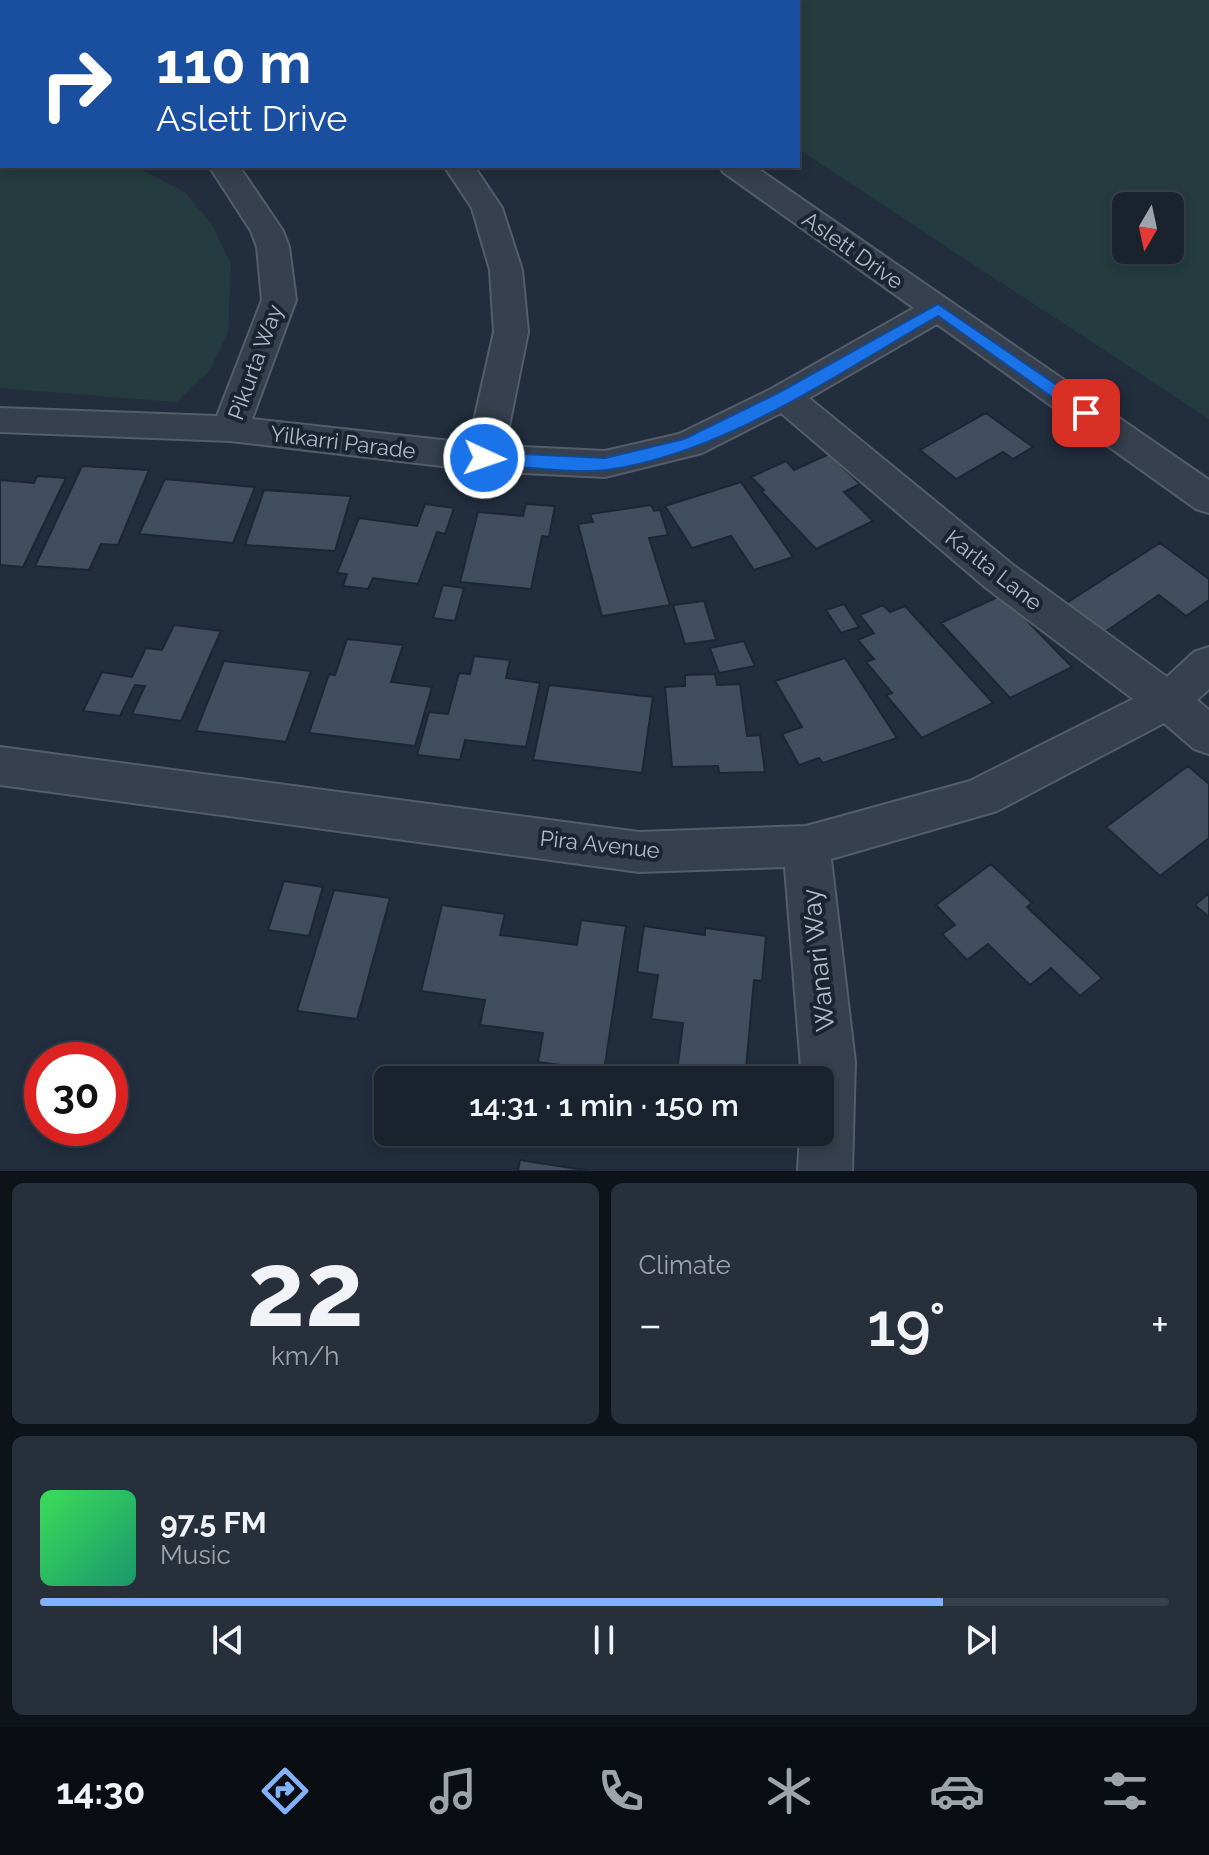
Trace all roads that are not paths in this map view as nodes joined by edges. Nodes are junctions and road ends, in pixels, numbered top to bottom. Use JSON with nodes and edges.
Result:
{"nodes":[{"id":1,"x":225,"y":168,"type":"edge"},
{"id":2,"x":460,"y":168,"type":"edge"},
{"id":3,"x":737,"y":168,"type":"edge"},
{"id":4,"x":938,"y":309,"type":"junction"},
{"id":5,"x":784,"y":397,"type":"junction"},
{"id":6,"x":0,"y":420,"type":"edge"},
{"id":7,"x":230,"y":429,"type":"junction"},
{"id":8,"x":484,"y":458,"type":"junction"},
{"id":9,"x":1209,"y":499,"type":"edge"},
{"id":10,"x":1209,"y":664,"type":"edge"},
{"id":11,"x":1168,"y":701,"type":"junction"},
{"id":12,"x":1209,"y":736,"type":"edge"},
{"id":13,"x":0,"y":766,"type":"edge"},
{"id":14,"x":806,"y":846,"type":"junction"},
{"id":15,"x":825,"y":1171,"type":"edge"}],
"edges":[{"from":1,"to":7,"type":"street","name":"Pikurta Way"},
{"from":2,"to":8,"type":"street"},
{"from":3,"to":4,"type":"street","name":"Aslett Drive"},
{"from":4,"to":5,"type":"street","name":"Yilkarri Parade"},
{"from":4,"to":9,"type":"street","name":"Aslett Drive"},
{"from":5,"to":8,"type":"street","name":"Yilkarri Parade"},
{"from":5,"to":11,"type":"street","name":"Karlta Lane"},
{"from":6,"to":7,"type":"street","name":"Yilkarri Parade"},
{"from":7,"to":8,"type":"street","name":"Yilkarri Parade"},
{"from":10,"to":11,"type":"street","name":"Pira Avenue"},
{"from":11,"to":12,"type":"street","name":"Karlta Lane"},
{"from":11,"to":14,"type":"street","name":"Pira Avenue"},
{"from":13,"to":14,"type":"street","name":"Pira Avenue"},
{"from":14,"to":15,"type":"street","name":"Wanari Way"}]}
